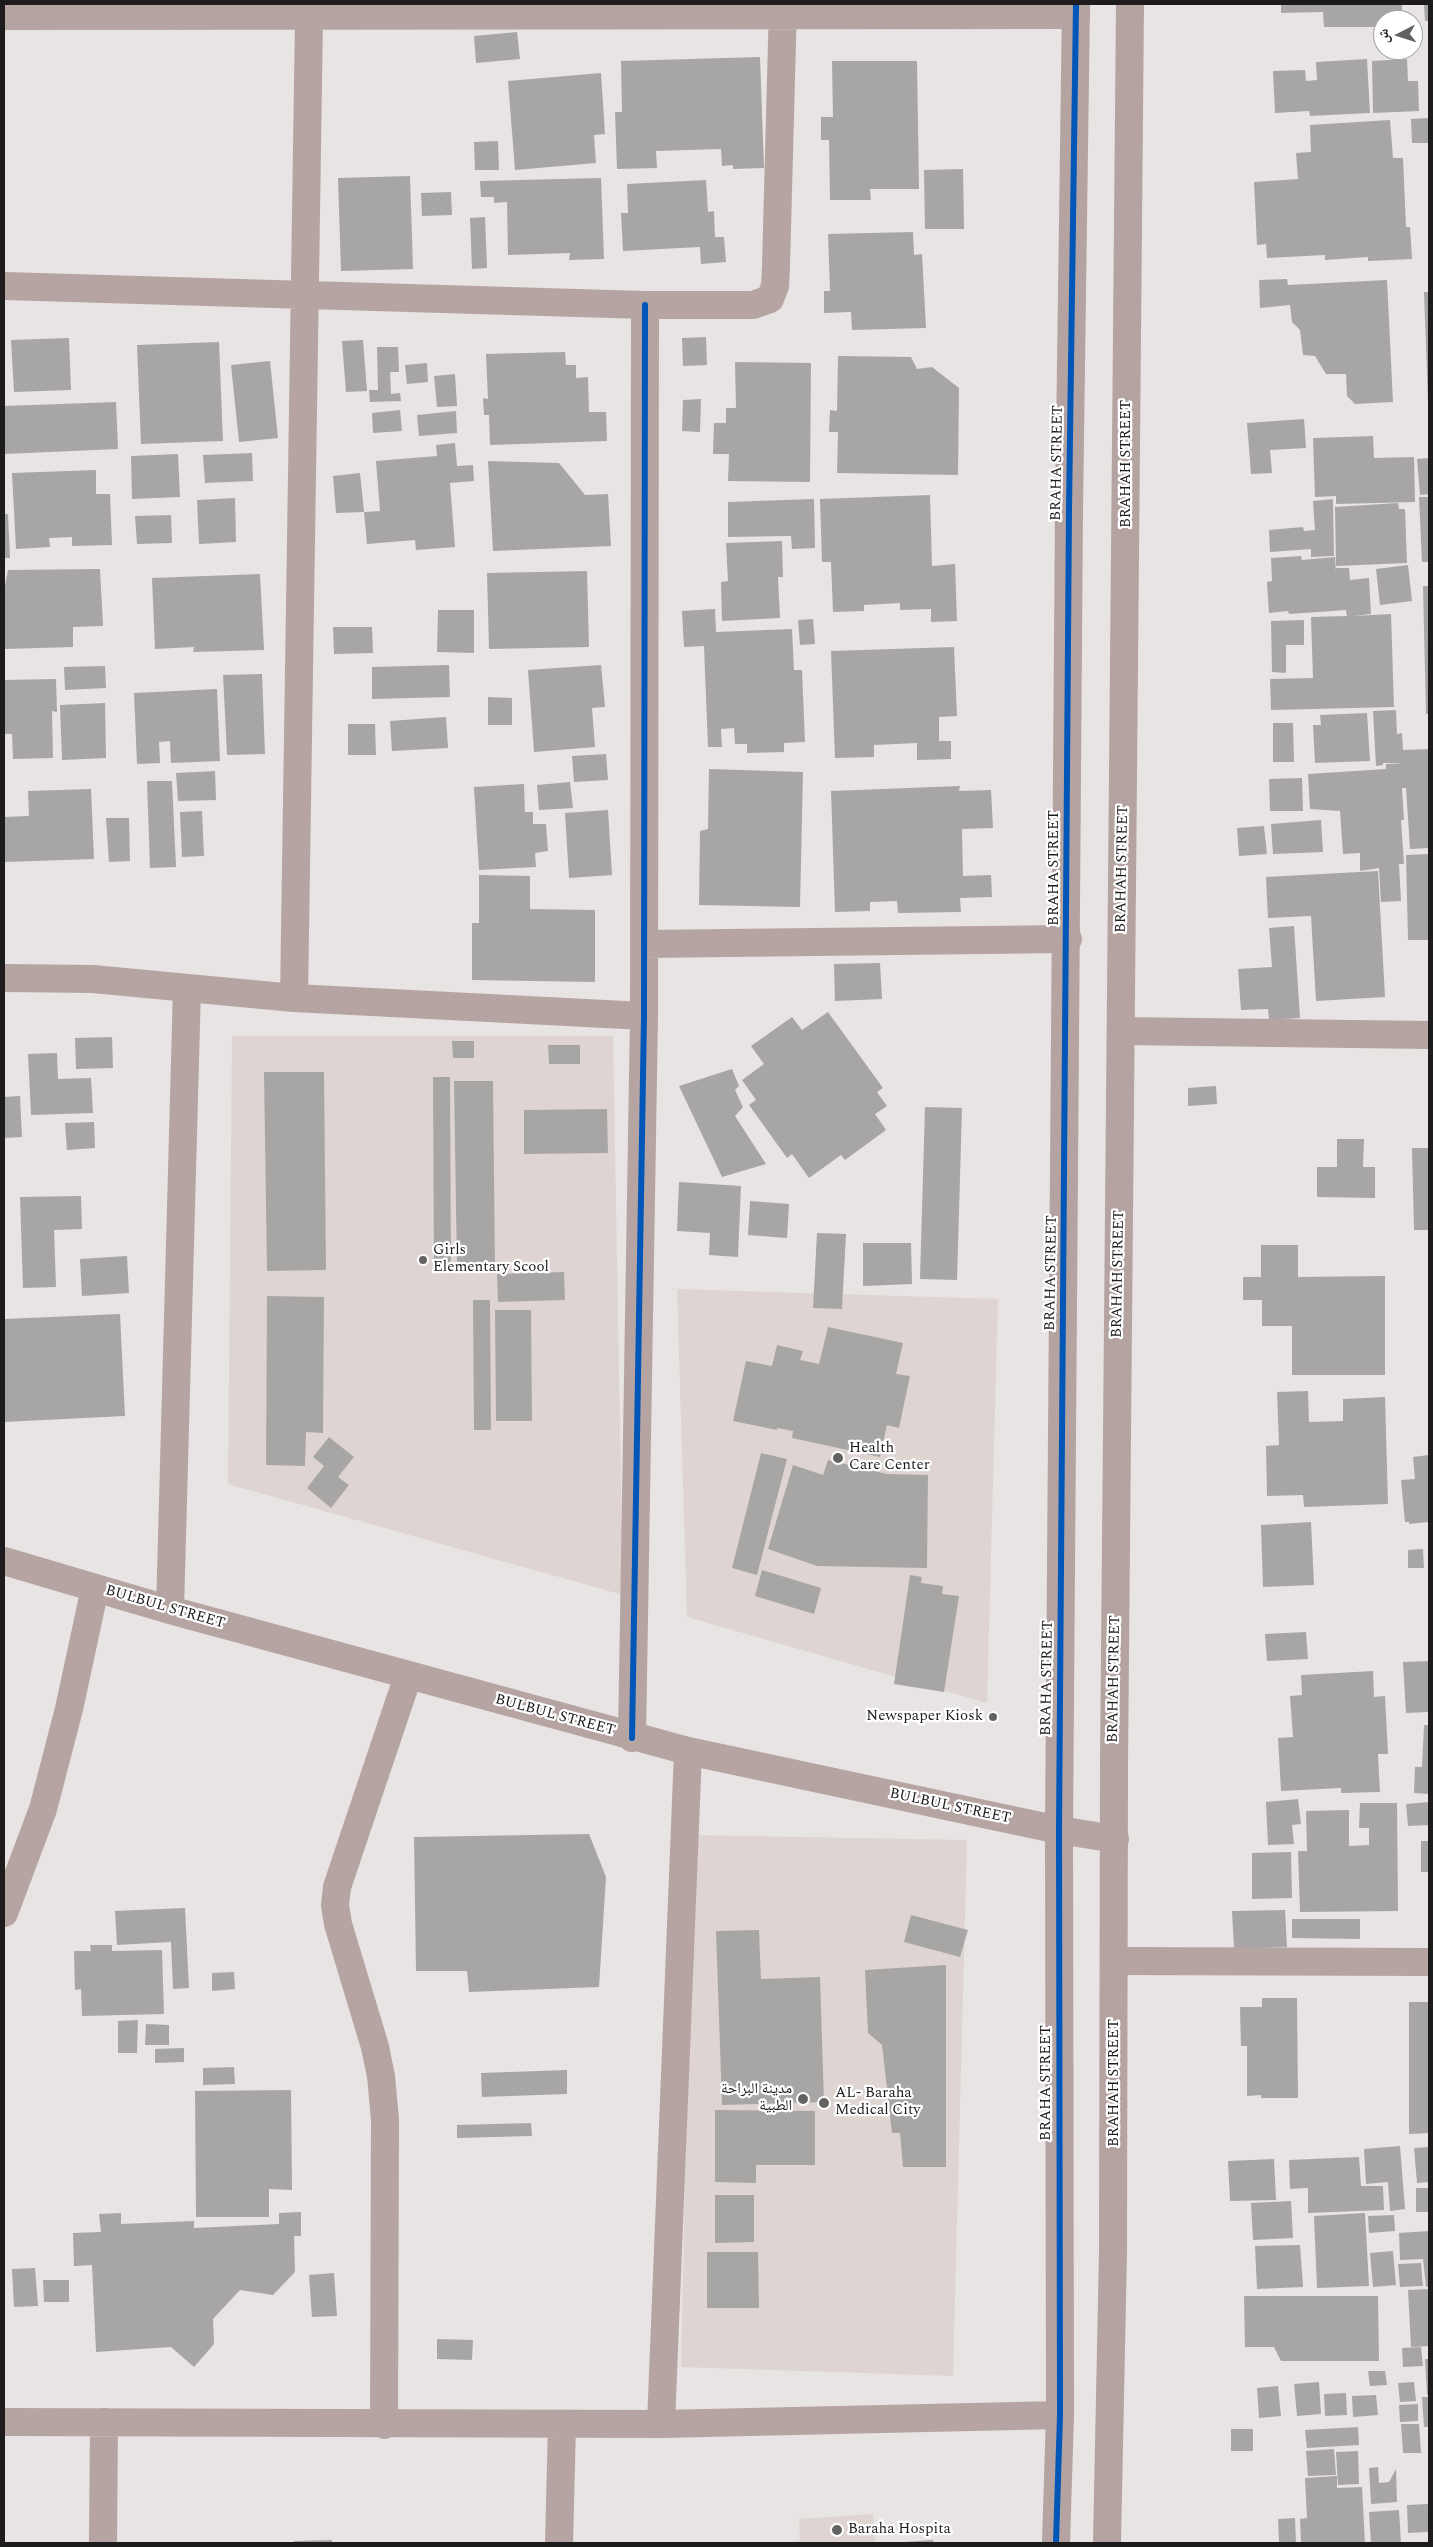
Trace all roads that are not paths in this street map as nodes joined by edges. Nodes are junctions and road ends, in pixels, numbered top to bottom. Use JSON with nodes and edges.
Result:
{"nodes":[{"id":1,"x":1130,"y":4,"type":"edge"},
{"id":2,"x":1076,"y":9,"type":"edge"},
{"id":3,"x":32,"y":10,"type":"edge"},
{"id":4,"x":783,"y":10,"type":"edge"},
{"id":5,"x":4,"y":16,"type":"edge"},
{"id":6,"x":309,"y":17,"type":"junction"},
{"id":7,"x":4,"y":286,"type":"edge"},
{"id":8,"x":305,"y":296,"type":"junction"},
{"id":9,"x":645,"y":305,"type":"junction"},
{"id":10,"x":1068,"y":939,"type":"junction"},
{"id":11,"x":644,"y":944,"type":"junction"},
{"id":12,"x":4,"y":978,"type":"edge"},
{"id":13,"x":187,"y":988,"type":"junction"},
{"id":14,"x":294,"y":998,"type":"junction"},
{"id":15,"x":644,"y":1016,"type":"junction"},
{"id":16,"x":1121,"y":1031,"type":"junction"},
{"id":17,"x":1429,"y":1036,"type":"edge"},
{"id":18,"x":4,"y":1561,"type":"edge"},
{"id":19,"x":95,"y":1588,"type":"junction"},
{"id":20,"x":170,"y":1610,"type":"junction"},
{"id":21,"x":408,"y":1676,"type":"junction"},
{"id":22,"x":632,"y":1738,"type":"junction"},
{"id":23,"x":688,"y":1751,"type":"junction"},
{"id":24,"x":1059,"y":1830,"type":"junction"},
{"id":25,"x":1115,"y":1839,"type":"junction"},
{"id":26,"x":4,"y":1914,"type":"edge"},
{"id":27,"x":1116,"y":1961,"type":"junction"},
{"id":28,"x":1429,"y":1962,"type":"edge"},
{"id":29,"x":1060,"y":2415,"type":"junction"},
{"id":30,"x":4,"y":2422,"type":"edge"},
{"id":31,"x":104,"y":2422,"type":"junction"},
{"id":32,"x":661,"y":2424,"type":"junction"},
{"id":33,"x":384,"y":2425,"type":"junction"},
{"id":34,"x":562,"y":2425,"type":"junction"},
{"id":35,"x":103,"y":2543,"type":"edge"},
{"id":36,"x":559,"y":2543,"type":"edge"},
{"id":37,"x":1056,"y":2543,"type":"edge"},
{"id":38,"x":1107,"y":2543,"type":"edge"}],
"edges":[{"from":1,"to":16,"type":"street","name":"BRAHAH STREET"},
{"from":2,"to":4,"type":"street"},
{"from":2,"to":10,"type":"street","name":"BRAHA STREET"},
{"from":3,"to":5,"type":"street"},
{"from":3,"to":6,"type":"street"},
{"from":4,"to":6,"type":"street"},
{"from":4,"to":9,"type":"street"},
{"from":6,"to":8,"type":"street"},
{"from":7,"to":8,"type":"street"},
{"from":8,"to":9,"type":"street"},
{"from":8,"to":14,"type":"street"},
{"from":9,"to":11,"type":"street"},
{"from":10,"to":11,"type":"street"},
{"from":10,"to":24,"type":"street","name":"BRAHA STREET"},
{"from":11,"to":15,"type":"street"},
{"from":12,"to":13,"type":"street"},
{"from":13,"to":14,"type":"street"},
{"from":13,"to":20,"type":"street"},
{"from":14,"to":15,"type":"street"},
{"from":15,"to":22,"type":"street"},
{"from":16,"to":17,"type":"street"},
{"from":16,"to":25,"type":"street","name":"BRAHAH STREET"},
{"from":18,"to":19,"type":"street","name":"BULBUL STREET"},
{"from":19,"to":20,"type":"street","name":"BULBUL STREET"},
{"from":19,"to":26,"type":"street"},
{"from":20,"to":21,"type":"street","name":"BULBUL STREET"},
{"from":21,"to":22,"type":"street","name":"BULBUL STREET"},
{"from":21,"to":33,"type":"street"},
{"from":22,"to":23,"type":"street","name":"BULBUL STREET"},
{"from":23,"to":24,"type":"street","name":"BULBUL STREET"},
{"from":23,"to":32,"type":"street"},
{"from":24,"to":25,"type":"street","name":"BULBUL STREET"},
{"from":24,"to":29,"type":"street","name":"BRAHA STREET"},
{"from":25,"to":27,"type":"street","name":"BRAHAH STREET"},
{"from":27,"to":28,"type":"street"},
{"from":27,"to":38,"type":"street","name":"BRAHAH STREET"},
{"from":29,"to":32,"type":"street"},
{"from":29,"to":37,"type":"street","name":"BRAHA STREET"},
{"from":30,"to":31,"type":"street"},
{"from":31,"to":33,"type":"street"},
{"from":31,"to":35,"type":"street"},
{"from":32,"to":34,"type":"street"},
{"from":33,"to":34,"type":"street"},
{"from":34,"to":36,"type":"street"}]}
